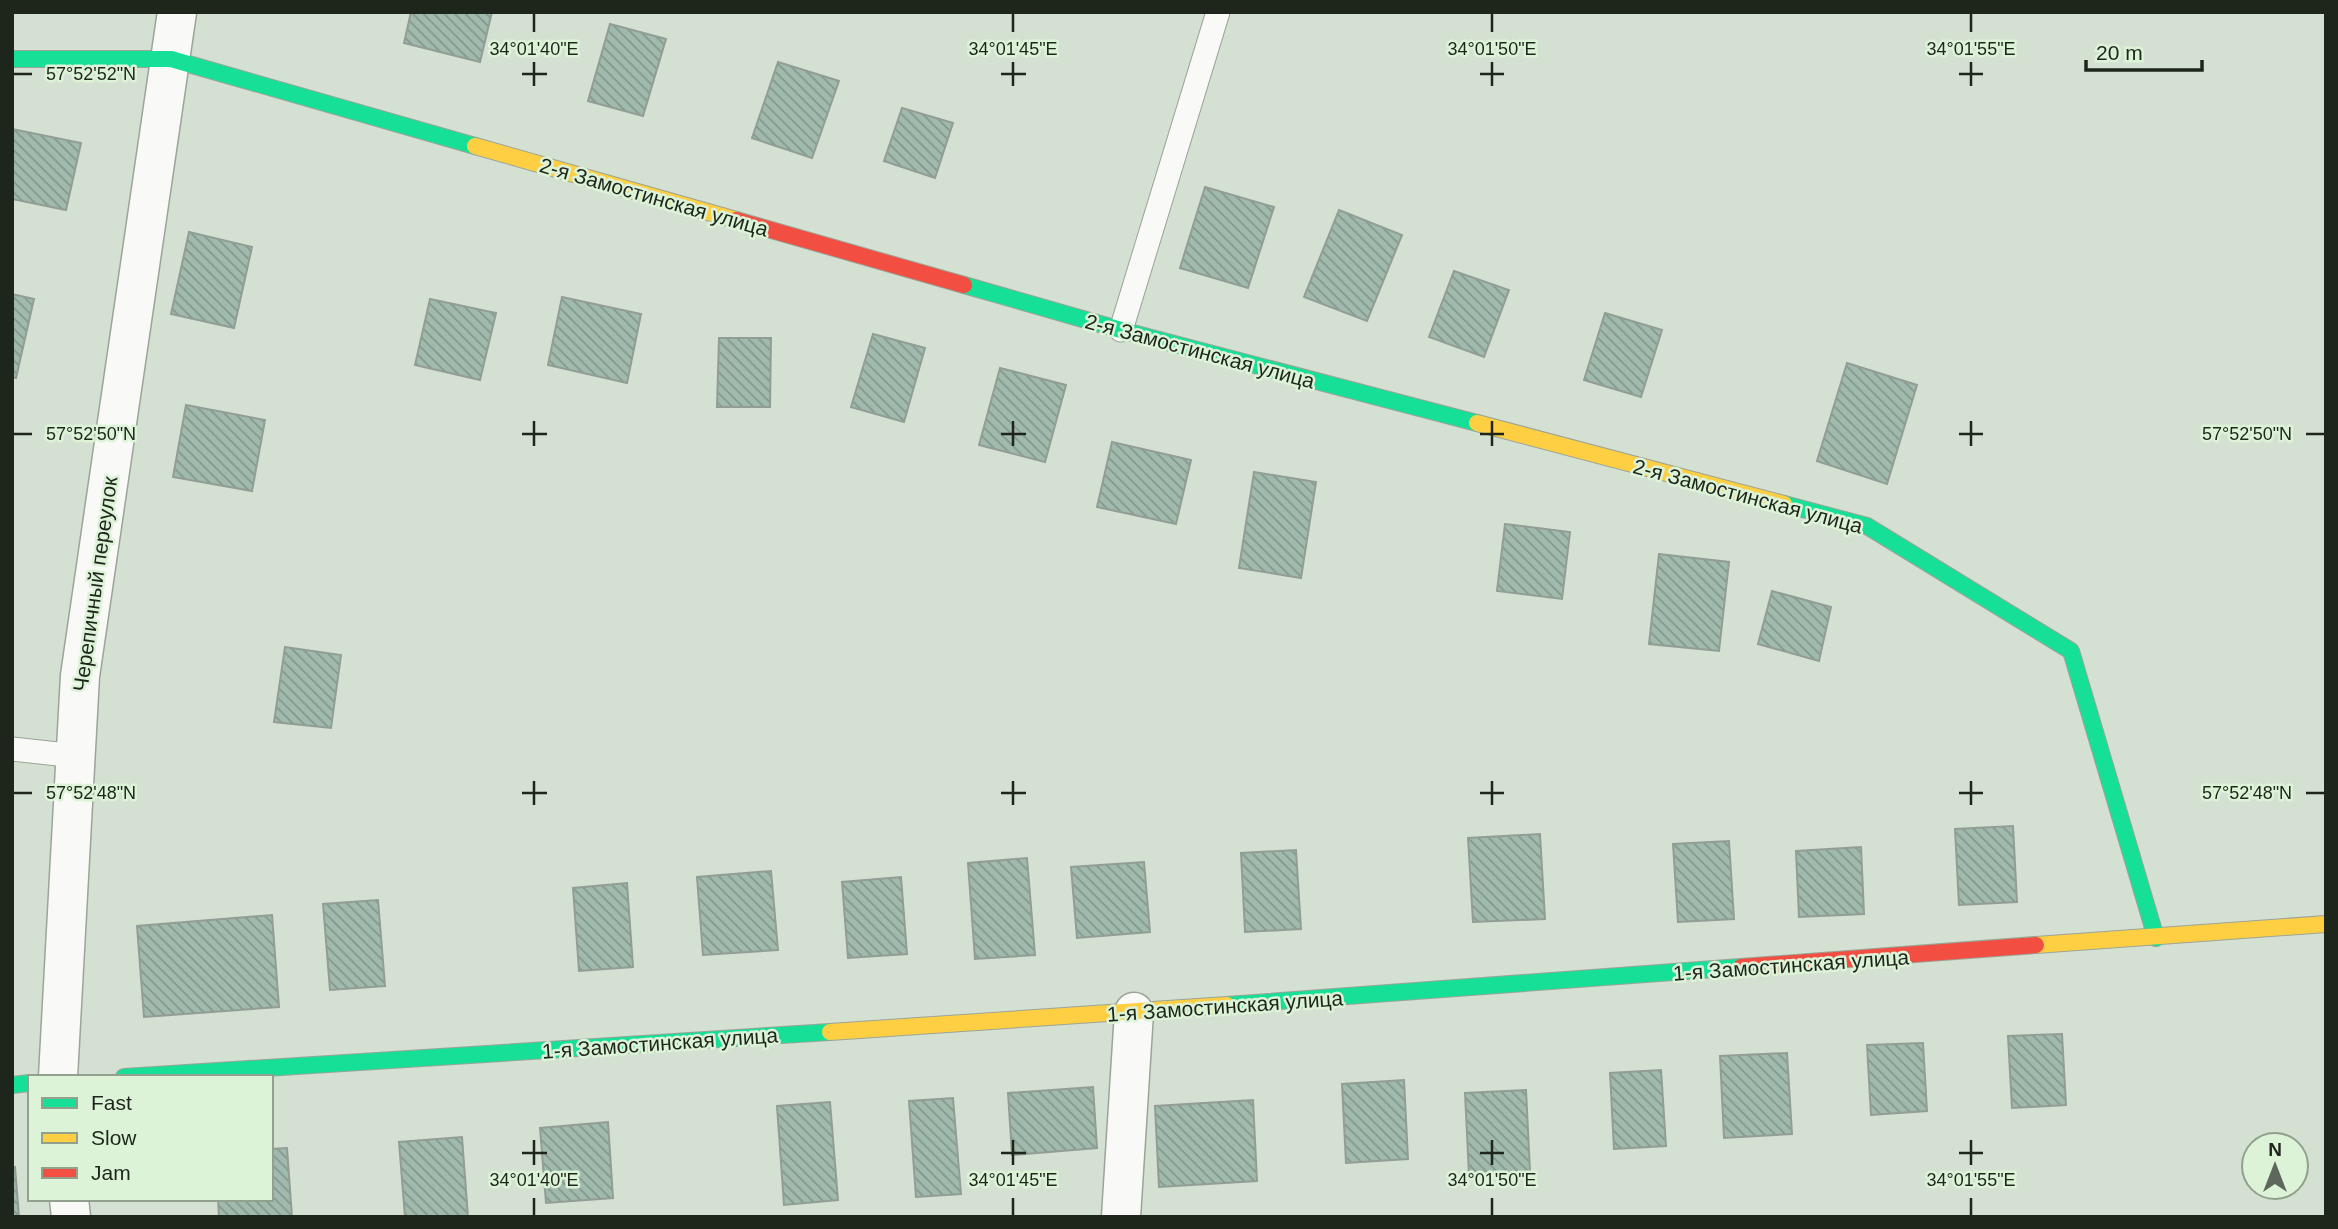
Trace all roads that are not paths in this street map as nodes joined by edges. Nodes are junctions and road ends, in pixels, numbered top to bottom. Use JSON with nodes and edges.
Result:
{"nodes":[{"id":1,"x":177,"y":12,"type":"edge"},
{"id":2,"x":1218,"y":12,"type":"edge"},
{"id":3,"x":12,"y":59,"type":"edge"},
{"id":4,"x":171,"y":59,"type":"junction"},
{"id":5,"x":1121,"y":330,"type":"junction"},
{"id":6,"x":12,"y":749,"type":"edge"},
{"id":7,"x":76,"y":756,"type":"junction"},
{"id":8,"x":2326,"y":924,"type":"edge"},
{"id":9,"x":2156,"y":938,"type":"junction"},
{"id":10,"x":1134,"y":1012,"type":"junction"},
{"id":11,"x":58,"y":1075,"type":"edge"},
{"id":12,"x":155,"y":1075,"type":"edge"},
{"id":13,"x":1121,"y":1217,"type":"edge"}],
"edges":[{"from":1,"to":4,"type":"street","name":"Черепичный переулок"},
{"from":2,"to":5,"type":"lane"},
{"from":3,"to":4,"type":"street","name":"2-я Замостинская улица"},
{"from":4,"to":5,"type":"street","name":"2-я Замостинская улица"},
{"from":4,"to":7,"type":"street","name":"Черепичный переулок"},
{"from":5,"to":9,"type":"street","name":"2-я Замостинская улица"},
{"from":6,"to":7,"type":"lane"},
{"from":7,"to":11,"type":"street","name":"Черепичный переулок"},
{"from":8,"to":9,"type":"street","name":"1-я Замостинская улица"},
{"from":9,"to":10,"type":"street","name":"1-я Замостинская улица"},
{"from":10,"to":12,"type":"street","name":"1-я Замостинская улица"},
{"from":10,"to":13,"type":"street"}]}
